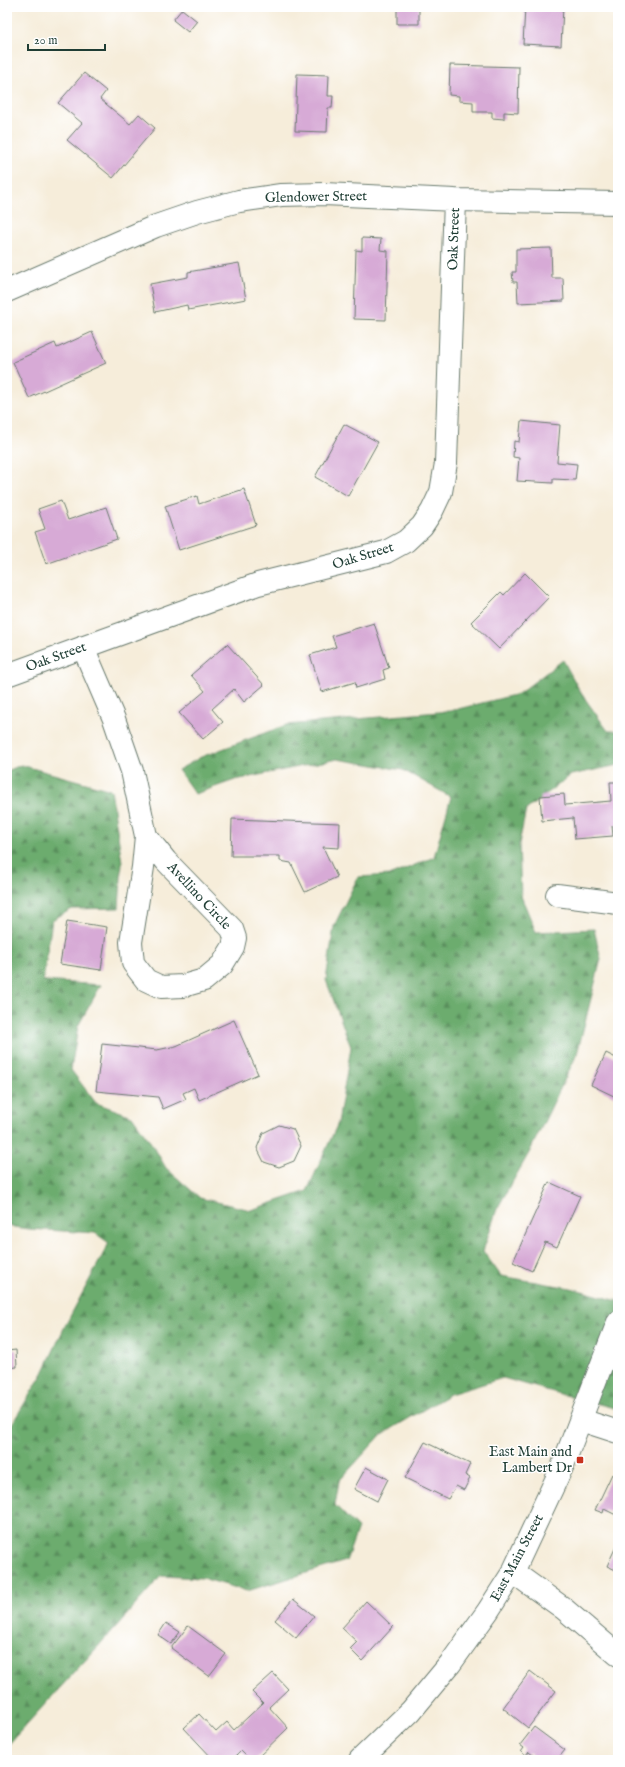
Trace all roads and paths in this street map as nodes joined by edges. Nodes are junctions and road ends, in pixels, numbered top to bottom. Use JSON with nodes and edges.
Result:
{"nodes":[{"id":1,"x":455,"y":200,"type":"junction"},
{"id":2,"x":618,"y":203,"type":"edge"},
{"id":3,"x":8,"y":286,"type":"edge"},
{"id":4,"x":83,"y":648,"type":"junction"},
{"id":5,"x":7,"y":674,"type":"edge"},
{"id":6,"x":146,"y":836,"type":"junction"},
{"id":7,"x":557,"y":895,"type":"dead end"},
{"id":8,"x":618,"y":903,"type":"edge"},
{"id":9,"x":618,"y":1322,"type":"edge"},
{"id":10,"x":581,"y":1420,"type":"junction"},
{"id":11,"x":618,"y":1432,"type":"edge"},
{"id":12,"x":513,"y":1572,"type":"junction"},
{"id":13,"x":618,"y":1655,"type":"edge"},
{"id":14,"x":360,"y":1760,"type":"edge"}],
"edges":[{"from":1,"to":2,"type":"street","name":"Glendower Street"},
{"from":1,"to":3,"type":"street","name":"Glendower Street"},
{"from":1,"to":4,"type":"street","name":"Oak Street"},
{"from":4,"to":5,"type":"street","name":"Oak Street"},
{"from":4,"to":6,"type":"street","name":"Avellino Circle"},
{"from":6,"to":6,"type":"street","name":"Avellino Circle"},
{"from":7,"to":8,"type":"street"},
{"from":9,"to":10,"type":"street","name":"East Main Street"},
{"from":10,"to":11,"type":"street"},
{"from":10,"to":12,"type":"street","name":"East Main Street"},
{"from":12,"to":13,"type":"street"},
{"from":12,"to":14,"type":"street","name":"East Main Street"}]}
